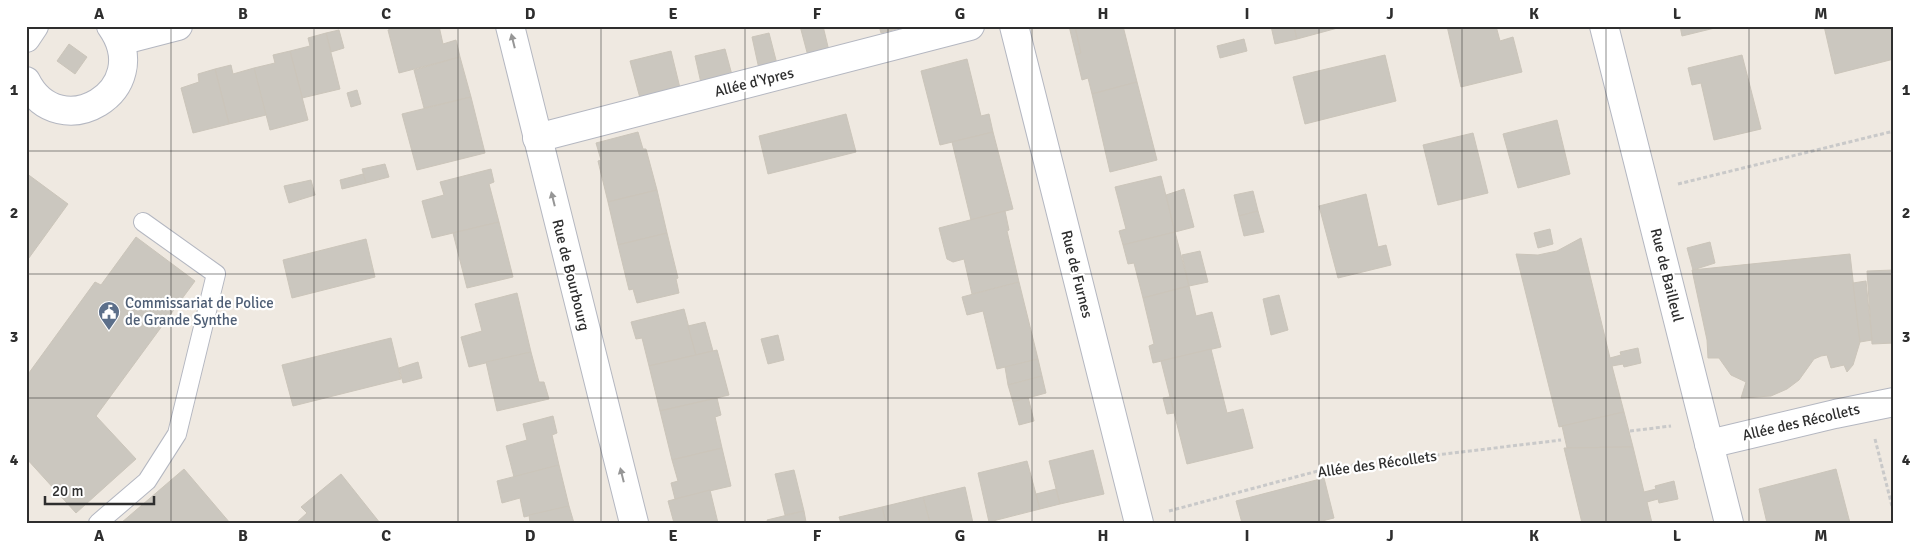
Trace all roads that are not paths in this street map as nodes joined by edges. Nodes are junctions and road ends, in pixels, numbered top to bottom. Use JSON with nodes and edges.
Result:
{"nodes":[{"id":1,"x":34,"y":26,"type":"edge"},
{"id":2,"x":178,"y":26,"type":"edge"},
{"id":3,"x":510,"y":26,"type":"edge"},
{"id":4,"x":970,"y":26,"type":"edge"},
{"id":5,"x":1014,"y":26,"type":"edge"},
{"id":6,"x":1604,"y":26,"type":"edge"},
{"id":7,"x":116,"y":34,"type":"edge"},
{"id":8,"x":26,"y":38,"type":"edge"},
{"id":9,"x":26,"y":81,"type":"edge"},
{"id":10,"x":537,"y":138,"type":"junction"},
{"id":11,"x":143,"y":222,"type":"dead end"},
{"id":12,"x":1894,"y":402,"type":"edge"},
{"id":13,"x":1707,"y":433,"type":"junction"},
{"id":14,"x":1139,"y":521,"type":"edge"},
{"id":15,"x":98,"y":523,"type":"edge"},
{"id":16,"x":634,"y":523,"type":"edge"},
{"id":17,"x":1729,"y":523,"type":"edge"}],
"edges":[{"from":1,"to":8,"type":"street"},
{"from":2,"to":7,"type":"street"},
{"from":10,"to":3,"type":"street","name":"Rue de Bourbourg","one_way":true},
{"from":4,"to":10,"type":"street","name":"Allée d'Ypres"},
{"from":5,"to":14,"type":"street","name":"Rue de Furnes"},
{"from":6,"to":13,"type":"street","name":"Rue de Bailleul"},
{"from":7,"to":9,"type":"street"},
{"from":16,"to":10,"type":"street","name":"Rue de Bourbourg","one_way":true},
{"from":11,"to":15,"type":"lane"},
{"from":12,"to":13,"type":"street","name":"Allée des Récollets"},
{"from":13,"to":17,"type":"street","name":"Rue de Bailleul"}]}
